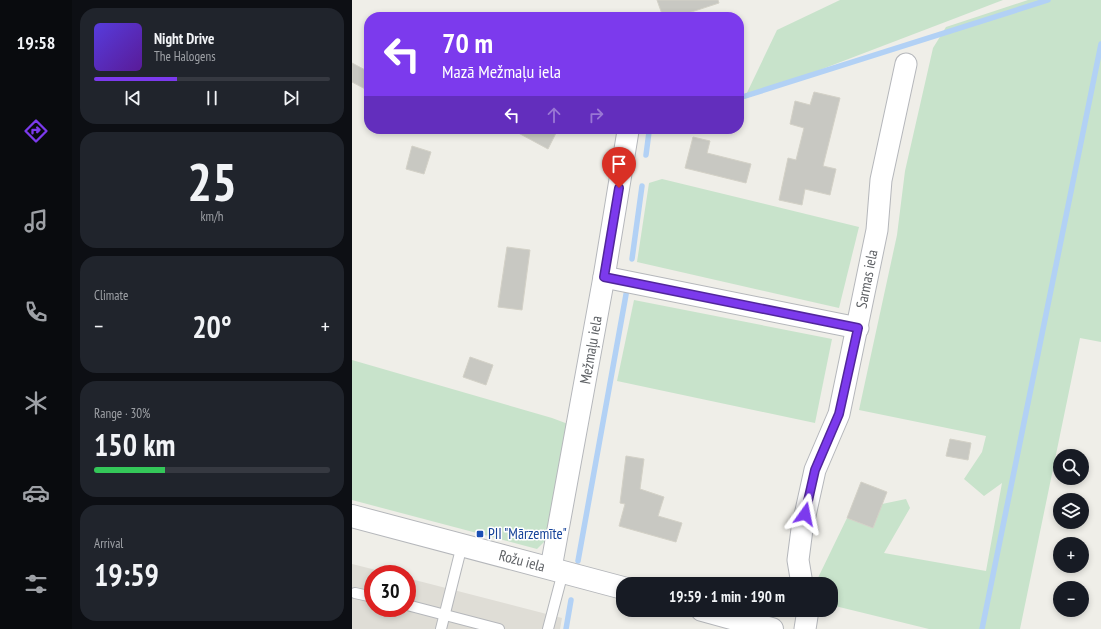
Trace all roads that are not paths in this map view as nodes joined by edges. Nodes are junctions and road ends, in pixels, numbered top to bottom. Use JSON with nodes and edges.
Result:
{"nodes":[{"id":1,"x":906,"y":64,"type":"dead end"},
{"id":2,"x":628,"y":134,"type":"edge"},
{"id":3,"x":604,"y":277,"type":"junction"},
{"id":4,"x":858,"y":328,"type":"junction"},
{"id":5,"x":352,"y":516,"type":"edge"},
{"id":6,"x":462,"y":545,"type":"junction"},
{"id":7,"x":557,"y":570,"type":"junction"},
{"id":8,"x":801,"y":577,"type":"edge"},
{"id":9,"x":616,"y":586,"type":"edge"},
{"id":10,"x":355,"y":593,"type":"dead end"},
{"id":11,"x":364,"y":595,"type":"edge"},
{"id":12,"x":416,"y":607,"type":"edge"},
{"id":13,"x":444,"y":614,"type":"junction"},
{"id":14,"x":728,"y":617,"type":"edge"},
{"id":15,"x":807,"y":617,"type":"edge"},
{"id":16,"x":440,"y":629,"type":"edge"},
{"id":17,"x":499,"y":629,"type":"edge"},
{"id":18,"x":548,"y":629,"type":"edge"},
{"id":19,"x":772,"y":629,"type":"edge"},
{"id":20,"x":805,"y":629,"type":"edge"}],
"edges":[{"from":1,"to":4,"type":"street","name":"Sarmas iela"},
{"from":2,"to":3,"type":"street","name":"Mežmaļu iela"},
{"from":3,"to":4,"type":"street"},
{"from":3,"to":7,"type":"street","name":"Mežmaļu iela"},
{"from":4,"to":8,"type":"street","name":"Sarmas iela"},
{"from":5,"to":6,"type":"street","name":"Rožu iela"},
{"from":6,"to":7,"type":"street","name":"Rožu iela"},
{"from":6,"to":13,"type":"lane"},
{"from":7,"to":9,"type":"street","name":"Rožu iela"},
{"from":7,"to":18,"type":"lane"},
{"from":10,"to":11,"type":"lane"},
{"from":12,"to":13,"type":"lane"},
{"from":13,"to":16,"type":"lane"},
{"from":13,"to":17,"type":"lane"},
{"from":14,"to":19,"type":"street"},
{"from":15,"to":20,"type":"street"}]}
